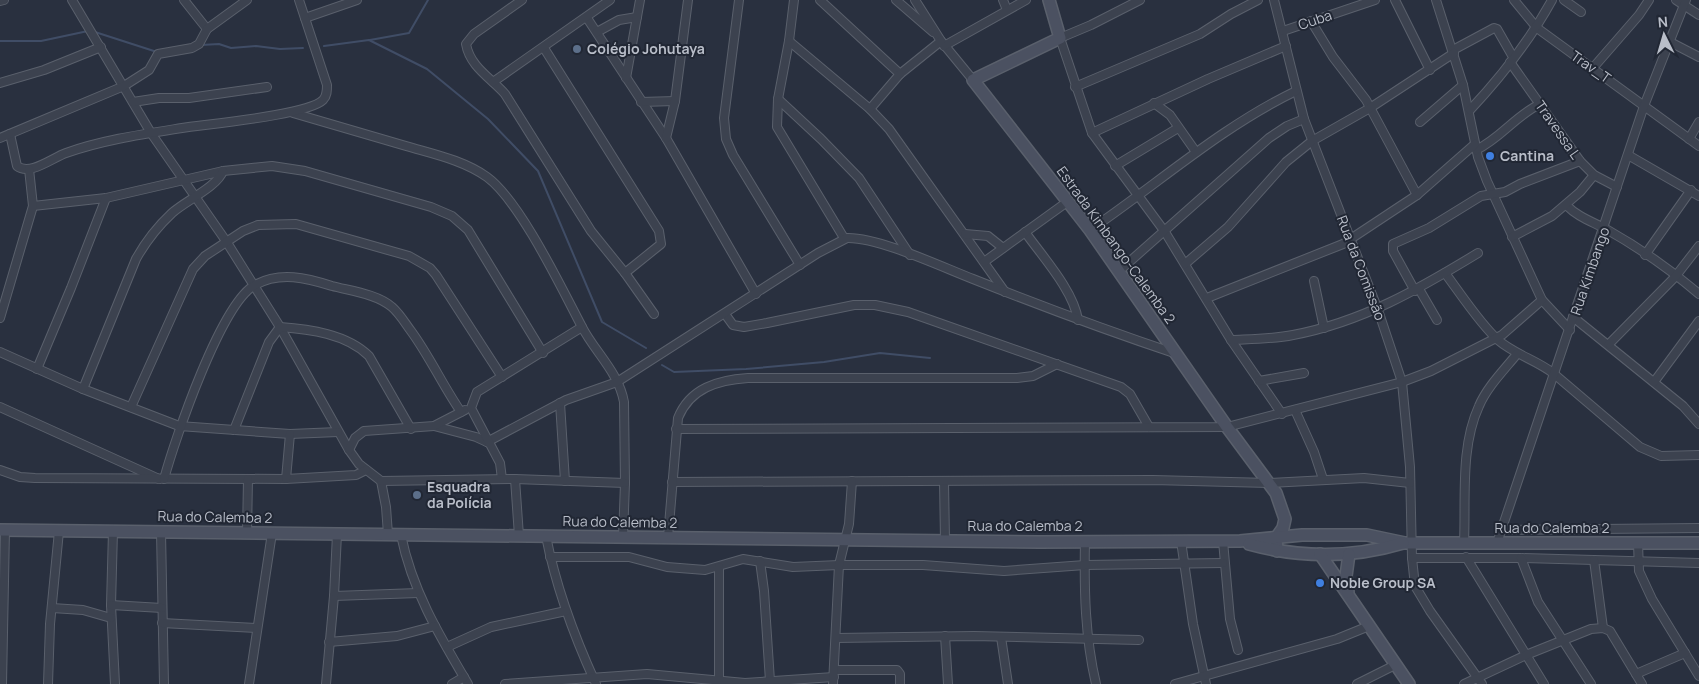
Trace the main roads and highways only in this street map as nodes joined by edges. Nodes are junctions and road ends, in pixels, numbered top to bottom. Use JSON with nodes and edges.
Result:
{"nodes":[{"id":1,"x":1049,"y":0,"type":"edge"},
{"id":2,"x":1284,"y":513,"type":"junction"},
{"id":3,"x":2,"y":530,"type":"edge"},
{"id":4,"x":1367,"y":535,"type":"junction"},
{"id":5,"x":1302,"y":536,"type":"junction"},
{"id":6,"x":1276,"y":538,"type":"junction"},
{"id":7,"x":1240,"y":541,"type":"junction"},
{"id":8,"x":1408,"y":543,"type":"junction"},
{"id":9,"x":1699,"y":543,"type":"edge"},
{"id":10,"x":1277,"y":552,"type":"junction"},
{"id":11,"x":1368,"y":552,"type":"junction"},
{"id":12,"x":1320,"y":554,"type":"junction"},
{"id":13,"x":1349,"y":554,"type":"junction"},
{"id":14,"x":1348,"y":593,"type":"junction"},
{"id":15,"x":1409,"y":684,"type":"edge"}],
"edges":[{"from":1,"to":2,"type":"main road","name":"Estrada Kimbango-Calemba 2"},
{"from":2,"to":5,"type":"main road","name":"Estrada Kimbango-Calemba 2"},
{"from":2,"to":6,"type":"main road"},
{"from":3,"to":7,"type":"main road","name":"Rua do Calemba 2"},
{"from":4,"to":5,"type":"main road","name":"Rua do Calemba 2"},
{"from":4,"to":8,"type":"main road","name":"Rua do Calemba 2"},
{"from":4,"to":11,"type":"main road"},
{"from":5,"to":6,"type":"main road","name":"Rua do Calemba 2"},
{"from":6,"to":7,"type":"main road","name":"Rua do Calemba 2"},
{"from":6,"to":10,"type":"main road"},
{"from":7,"to":10,"type":"main road","name":"Rua do Calemba 2"},
{"from":8,"to":9,"type":"main road","name":"Rua do Calemba 2"},
{"from":8,"to":11,"type":"main road","name":"Rua do Calemba 2"},
{"from":10,"to":12,"type":"main road","name":"Rua do Calemba 2"},
{"from":11,"to":13,"type":"main road","name":"Rua do Calemba 2"},
{"from":12,"to":13,"type":"main road","name":"Rua do Calemba 2"},
{"from":12,"to":14,"type":"main road"},
{"from":13,"to":14,"type":"main road"},
{"from":14,"to":15,"type":"main road"}]}
